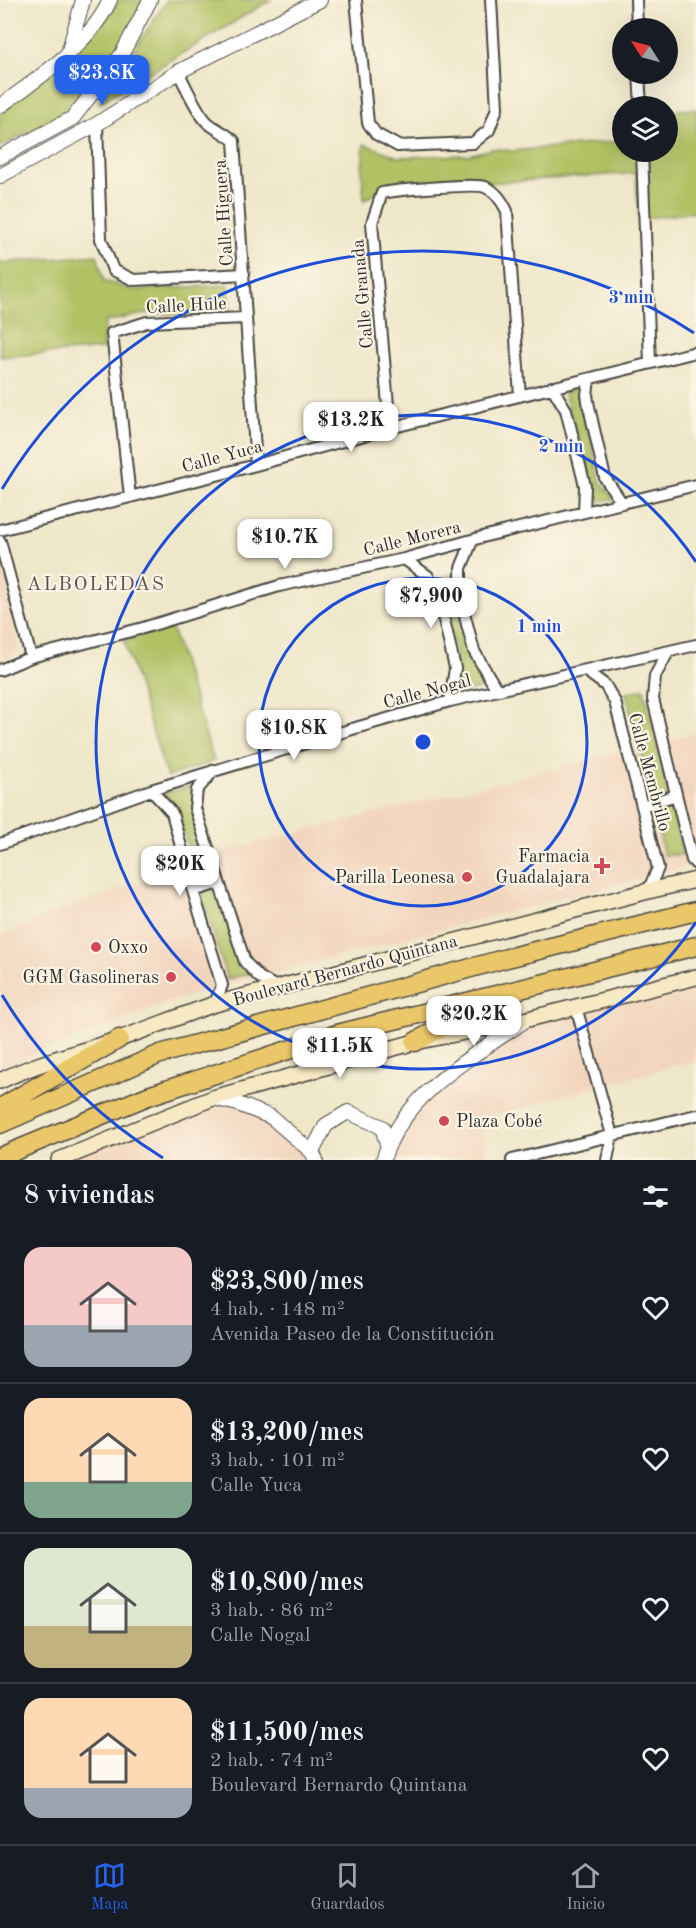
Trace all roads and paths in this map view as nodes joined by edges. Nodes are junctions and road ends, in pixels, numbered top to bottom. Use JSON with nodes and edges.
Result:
{"nodes":[{"id":1,"x":83,"y":0,"type":"edge"},
{"id":2,"x":111,"y":0,"type":"edge"},
{"id":3,"x":150,"y":0,"type":"edge"},
{"id":4,"x":320,"y":0,"type":"edge"},
{"id":5,"x":356,"y":0,"type":"edge"},
{"id":6,"x":491,"y":0,"type":"edge"},
{"id":7,"x":636,"y":0,"type":"edge"},
{"id":8,"x":637,"y":18,"type":"edge"},
{"id":9,"x":67,"y":56,"type":"junction"},
{"id":10,"x":178,"y":72,"type":"junction"},
{"id":11,"x":0,"y":106,"type":"edge"},
{"id":12,"x":97,"y":124,"type":"junction"},
{"id":13,"x":0,"y":157,"type":"edge"},
{"id":14,"x":642,"y":162,"type":"edge"},
{"id":15,"x":0,"y":176,"type":"edge"},
{"id":16,"x":244,"y":274,"type":"junction"},
{"id":17,"x":246,"y":318,"type":"junction"},
{"id":18,"x":696,"y":352,"type":"edge"},
{"id":19,"x":650,"y":362,"type":"junction"},
{"id":20,"x":589,"y":379,"type":"junction"},
{"id":21,"x":552,"y":387,"type":"junction"},
{"id":22,"x":520,"y":396,"type":"junction"},
{"id":23,"x":390,"y":428,"type":"junction"},
{"id":24,"x":256,"y":465,"type":"junction"},
{"id":25,"x":696,"y":485,"type":"edge"},
{"id":26,"x":130,"y":497,"type":"junction"},
{"id":27,"x":622,"y":503,"type":"junction"},
{"id":28,"x":584,"y":512,"type":"junction"},
{"id":29,"x":0,"y":530,"type":"edge"},
{"id":30,"x":0,"y":541,"type":"edge"},
{"id":31,"x":472,"y":541,"type":"junction"},
{"id":32,"x":404,"y":559,"type":"junction"},
{"id":33,"x":696,"y":645,"type":"edge"},
{"id":34,"x":668,"y":652,"type":"junction"},
{"id":35,"x":31,"y":657,"type":"junction"},
{"id":36,"x":0,"y":670,"type":"edge"},
{"id":37,"x":586,"y":670,"type":"junction"},
{"id":38,"x":497,"y":690,"type":"junction"},
{"id":39,"x":450,"y":701,"type":"junction"},
{"id":40,"x":214,"y":770,"type":"junction"},
{"id":41,"x":152,"y":790,"type":"junction"},
{"id":42,"x":676,"y":795,"type":"junction"},
{"id":43,"x":642,"y":806,"type":"junction"},
{"id":44,"x":0,"y":843,"type":"edge"},
{"id":45,"x":696,"y":864,"type":"edge"},
{"id":46,"x":696,"y":880,"type":"edge"},
{"id":47,"x":219,"y":883,"type":"junction"},
{"id":48,"x":193,"y":891,"type":"junction"},
{"id":49,"x":648,"y":891,"type":"junction"},
{"id":50,"x":696,"y":911,"type":"edge"},
{"id":51,"x":696,"y":946,"type":"edge"},
{"id":52,"x":696,"y":977,"type":"edge"},
{"id":53,"x":557,"y":981,"type":"junction"},
{"id":54,"x":278,"y":988,"type":"junction"},
{"id":55,"x":215,"y":1005,"type":"junction"},
{"id":56,"x":576,"y":1007,"type":"junction"},
{"id":57,"x":528,"y":1019,"type":"junction"},
{"id":58,"x":119,"y":1039,"type":"junction"},
{"id":59,"x":415,"y":1042,"type":"junction"},
{"id":60,"x":0,"y":1081,"type":"edge"},
{"id":61,"x":213,"y":1098,"type":"junction"},
{"id":62,"x":0,"y":1108,"type":"edge"},
{"id":63,"x":696,"y":1115,"type":"edge"},
{"id":64,"x":0,"y":1124,"type":"edge"},
{"id":65,"x":612,"y":1135,"type":"junction"},
{"id":66,"x":387,"y":1144,"type":"junction"},
{"id":67,"x":314,"y":1156,"type":"edge"},
{"id":68,"x":0,"y":1157,"type":"edge"},
{"id":69,"x":59,"y":1160,"type":"edge"},
{"id":70,"x":382,"y":1160,"type":"edge"},
{"id":71,"x":512,"y":1160,"type":"edge"},
{"id":72,"x":607,"y":1160,"type":"edge"}],
"edges":[{"from":1,"to":9,"type":"street"},
{"from":2,"to":9,"type":"street"},
{"from":3,"to":13,"type":"street"},
{"from":4,"to":10,"type":"street"},
{"from":5,"to":6,"type":"street"},
{"from":7,"to":8,"type":"street"},
{"from":9,"to":11,"type":"street"},
{"from":10,"to":12,"type":"street"},
{"from":10,"to":16,"type":"street","name":"Calle Higuera"},
{"from":12,"to":15,"type":"street"},
{"from":12,"to":16,"type":"street","name":"Calle Higuera"},
{"from":14,"to":19,"type":"street"},
{"from":16,"to":17,"type":"street"},
{"from":17,"to":24,"type":"street","name":"Calle Hule"},
{"from":17,"to":26,"type":"street","name":"Calle Hule"},
{"from":18,"to":19,"type":"street","name":"Calle Yuca"},
{"from":19,"to":20,"type":"street","name":"Calle Yuca"},
{"from":20,"to":21,"type":"street","name":"Calle Yuca"},
{"from":20,"to":27,"type":"street"},
{"from":21,"to":22,"type":"street","name":"Calle Yuca"},
{"from":21,"to":28,"type":"street"},
{"from":22,"to":23,"type":"street","name":"Calle Yuca"},
{"from":22,"to":23,"type":"street","name":"Calle Granada"},
{"from":23,"to":24,"type":"street","name":"Calle Yuca"},
{"from":24,"to":26,"type":"street","name":"Calle Yuca"},
{"from":25,"to":27,"type":"street","name":"Calle Morera"},
{"from":26,"to":29,"type":"street","name":"Calle Yuca"},
{"from":27,"to":28,"type":"street","name":"Calle Morera"},
{"from":28,"to":31,"type":"street","name":"Calle Morera"},
{"from":30,"to":35,"type":"street"},
{"from":31,"to":32,"type":"street","name":"Calle Morera"},
{"from":31,"to":38,"type":"street"},
{"from":32,"to":35,"type":"street","name":"Calle Morera"},
{"from":32,"to":39,"type":"street"},
{"from":33,"to":34,"type":"street","name":"Calle Nogal"},
{"from":34,"to":37,"type":"street","name":"Calle Nogal"},
{"from":34,"to":42,"type":"street","name":"Calle Membrillo"},
{"from":35,"to":36,"type":"street","name":"Calle Morera"},
{"from":37,"to":38,"type":"street","name":"Calle Nogal"},
{"from":37,"to":43,"type":"street","name":"Calle Membrillo"},
{"from":38,"to":39,"type":"street","name":"Calle Nogal"},
{"from":39,"to":40,"type":"street","name":"Calle Nogal"},
{"from":40,"to":41,"type":"street","name":"Calle Nogal"},
{"from":40,"to":47,"type":"street"},
{"from":41,"to":44,"type":"street","name":"Calle Nogal"},
{"from":41,"to":48,"type":"street"},
{"from":42,"to":43,"type":"street"},
{"from":42,"to":45,"type":"street","name":"Calle Membrillo"},
{"from":43,"to":49,"type":"street","name":"Calle Membrillo"},
{"from":46,"to":49,"type":"main road","name":"Boulevard Bernardo Quintana"},
{"from":47,"to":48,"type":"street"},
{"from":47,"to":54,"type":"street"},
{"from":48,"to":55,"type":"street"},
{"from":49,"to":54,"type":"main road","name":"Boulevard Bernardo Quintana"},
{"from":50,"to":64,"type":"main road","name":"Boulevard Bernardo Quintana"},
{"from":51,"to":53,"type":"main road"},
{"from":52,"to":56,"type":"main road"},
{"from":53,"to":59,"type":"main road"},
{"from":53,"to":68,"type":"main road"},
{"from":54,"to":55,"type":"main road","name":"Boulevard Bernardo Quintana"},
{"from":55,"to":58,"type":"main road","name":"Boulevard Bernardo Quintana"},
{"from":56,"to":57,"type":"main road"},
{"from":56,"to":65,"type":"street"},
{"from":57,"to":59,"type":"main road"},
{"from":57,"to":66,"type":"street"},
{"from":58,"to":60,"type":"main road","name":"Boulevard Bernardo Quintana"},
{"from":58,"to":62,"type":"main road"},
{"from":59,"to":61,"type":"main road"},
{"from":61,"to":67,"type":"street"},
{"from":61,"to":69,"type":"main road"},
{"from":63,"to":65,"type":"street"},
{"from":65,"to":71,"type":"street"},
{"from":65,"to":72,"type":"street"},
{"from":66,"to":67,"type":"street"},
{"from":66,"to":70,"type":"street"}]}
